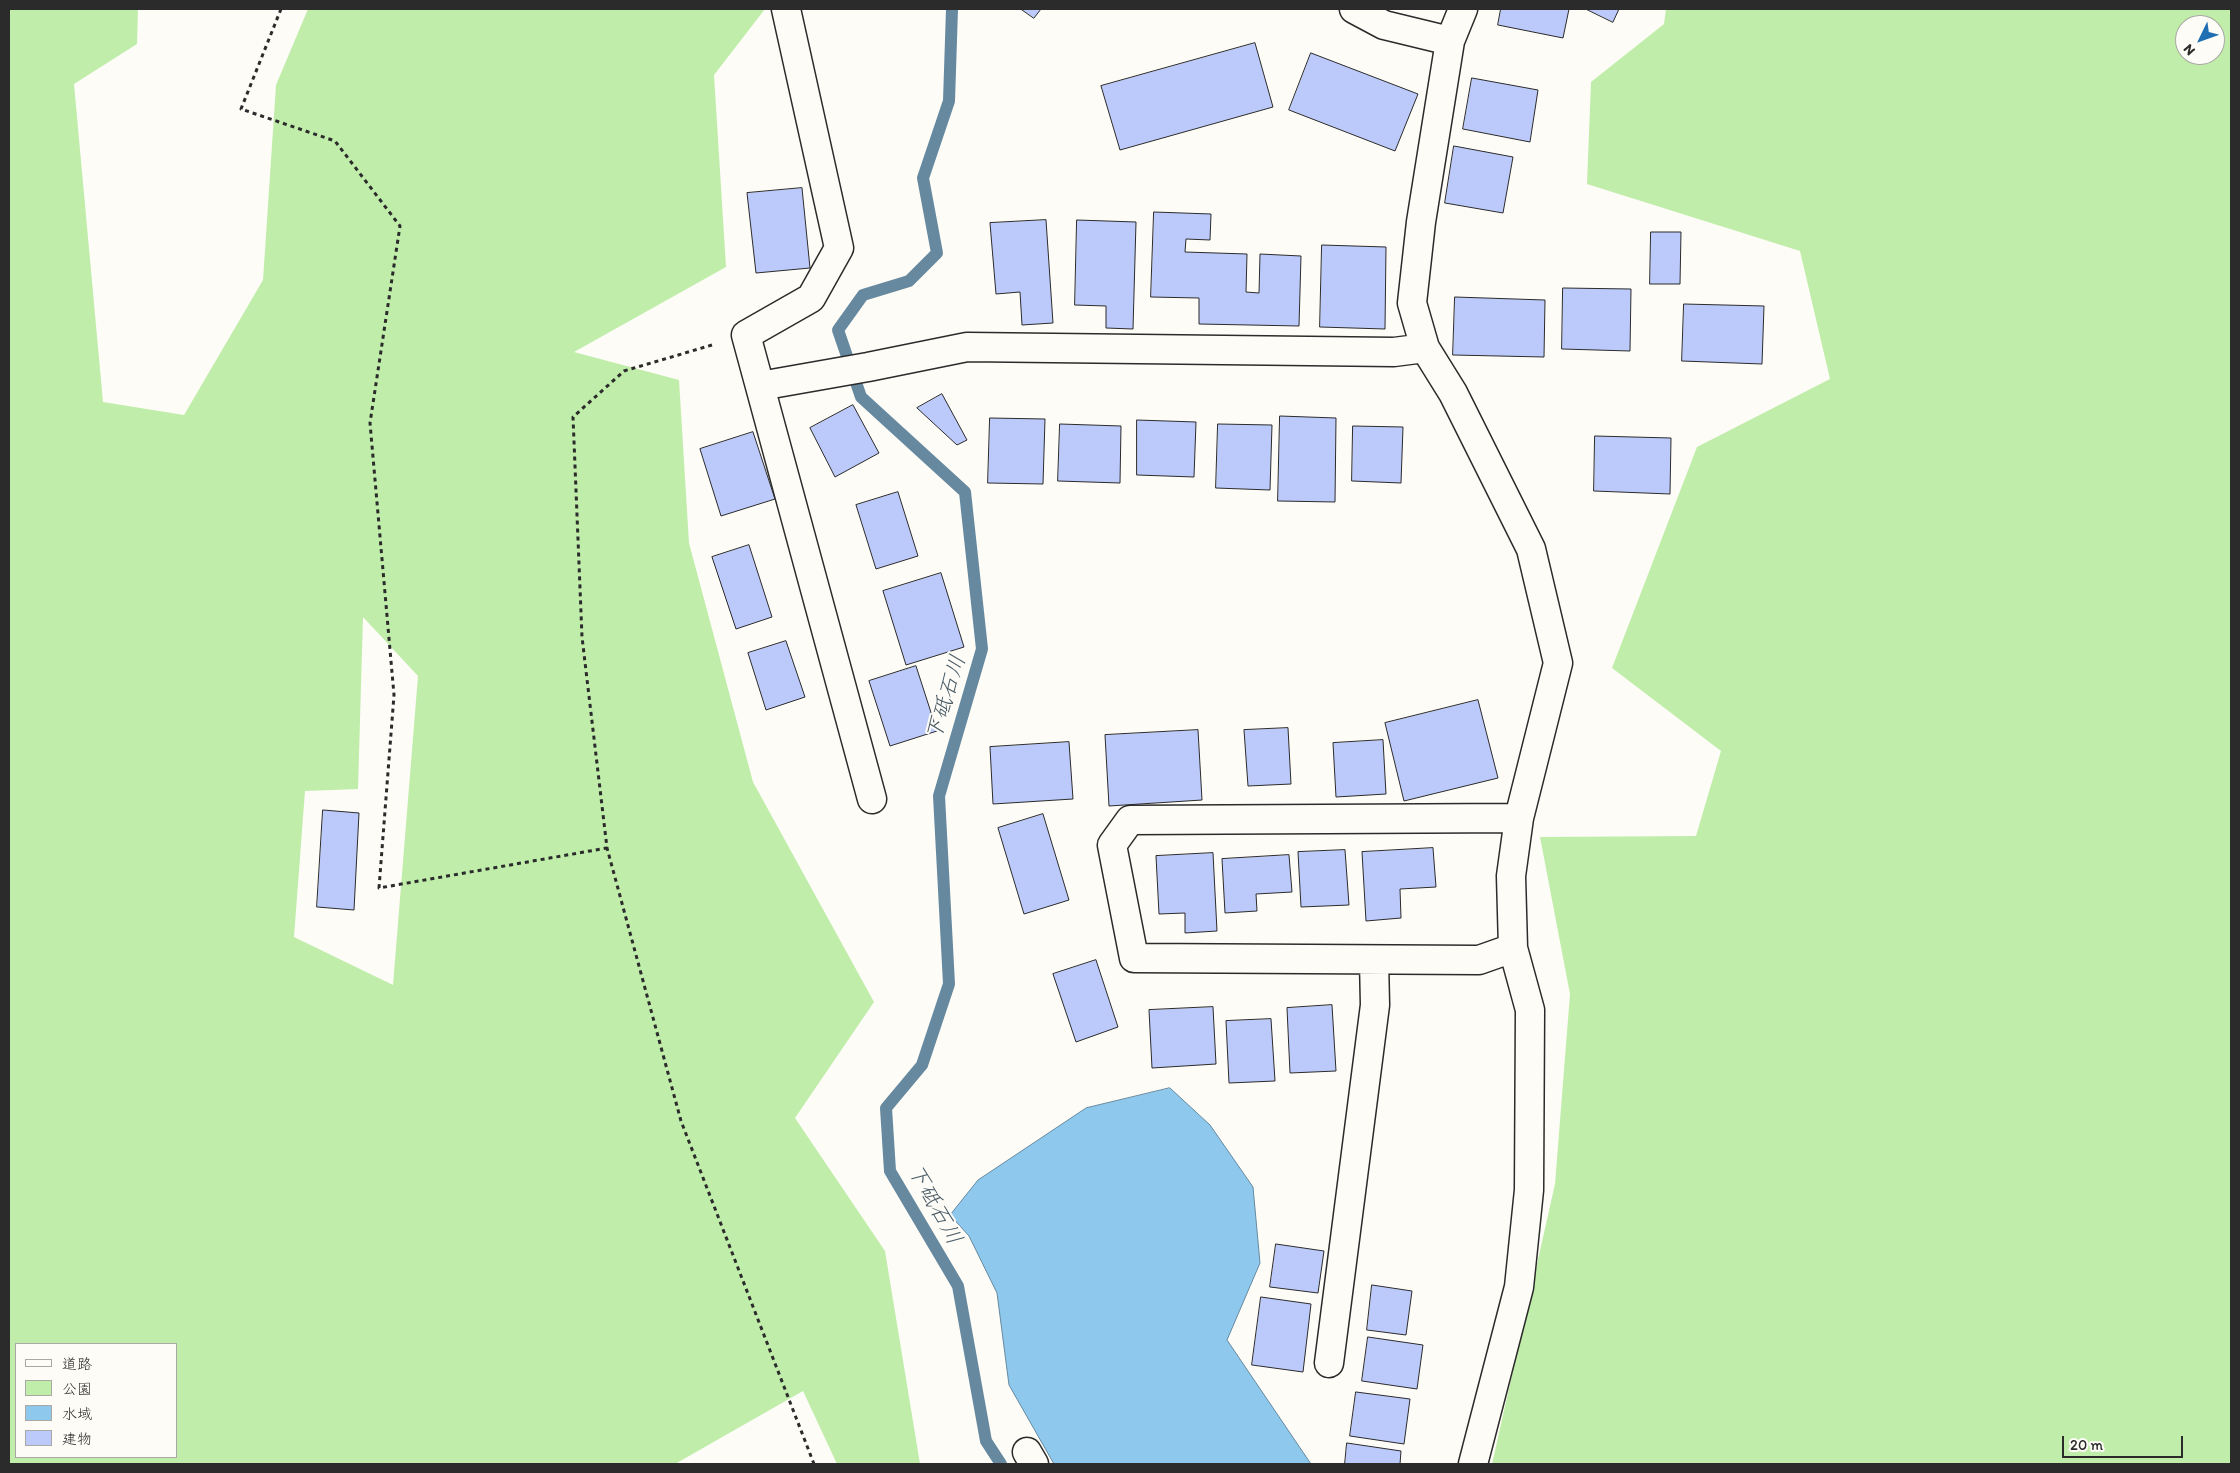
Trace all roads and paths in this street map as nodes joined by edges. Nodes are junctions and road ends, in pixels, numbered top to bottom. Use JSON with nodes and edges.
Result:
{"nodes":[{"id":1,"x":280,"y":9,"type":"edge"},
{"id":2,"x":786,"y":9,"type":"edge"},
{"id":3,"x":1354,"y":9,"type":"edge"},
{"id":4,"x":1463,"y":9,"type":"edge"},
{"id":5,"x":1450,"y":41,"type":"junction"},
{"id":6,"x":746,"y":335,"type":"junction"},
{"id":7,"x":1425,"y":348,"type":"junction"},
{"id":8,"x":760,"y":386,"type":"junction"},
{"id":9,"x":872,"y":800,"type":"dead end"},
{"id":10,"x":1519,"y":818,"type":"junction"},
{"id":11,"x":607,"y":848,"type":"junction"},
{"id":12,"x":1513,"y":948,"type":"junction"},
{"id":13,"x":1374,"y":960,"type":"junction"},
{"id":14,"x":1329,"y":1363,"type":"dead end"},
{"id":15,"x":814,"y":1464,"type":"edge"},
{"id":16,"x":1473,"y":1464,"type":"edge"}],
"edges":[{"from":1,"to":11,"type":"path"},
{"from":2,"to":6,"type":"street"},
{"from":3,"to":5,"type":"street"},
{"from":4,"to":5,"type":"street"},
{"from":5,"to":7,"type":"street"},
{"from":6,"to":8,"type":"street"},
{"from":6,"to":11,"type":"path"},
{"from":7,"to":8,"type":"street"},
{"from":7,"to":10,"type":"street"},
{"from":8,"to":9,"type":"street"},
{"from":10,"to":12,"type":"street"},
{"from":10,"to":13,"type":"street"},
{"from":11,"to":15,"type":"path"},
{"from":12,"to":13,"type":"street"},
{"from":12,"to":16,"type":"street"},
{"from":13,"to":14,"type":"street"}]}
